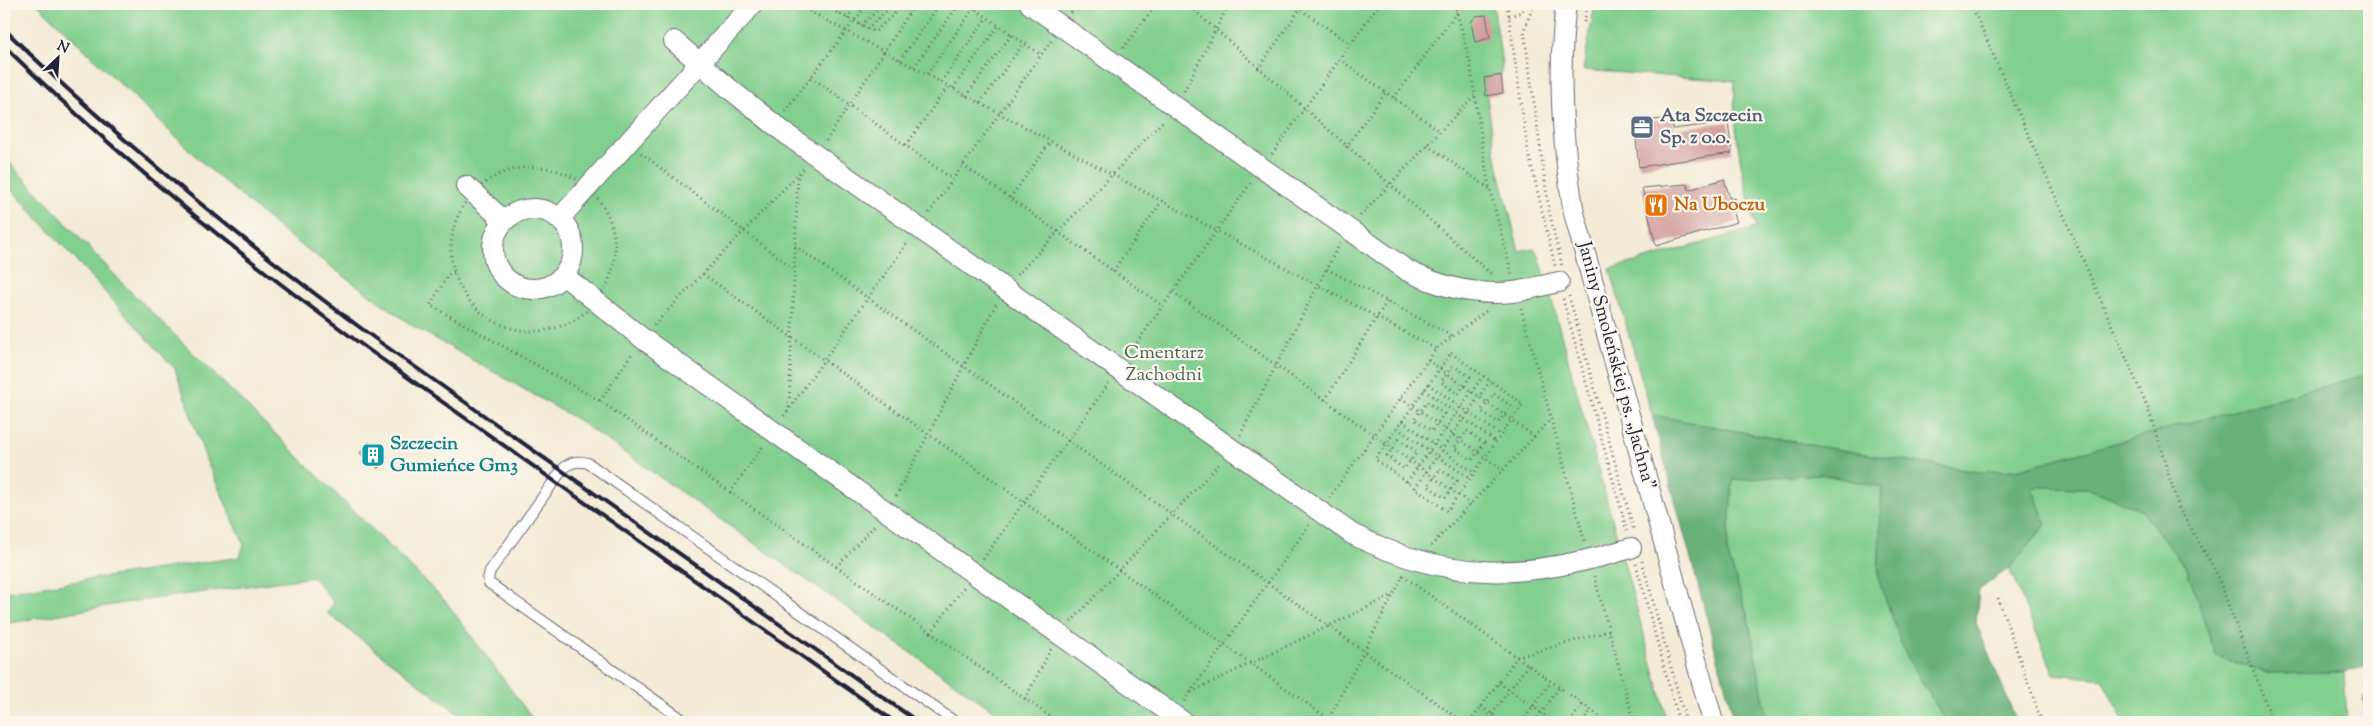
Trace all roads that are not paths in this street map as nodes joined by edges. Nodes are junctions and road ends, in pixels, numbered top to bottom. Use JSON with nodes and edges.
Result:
{"nodes":[{"id":1,"x":753,"y":4,"type":"edge"},
{"id":2,"x":1030,"y":4,"type":"edge"},
{"id":3,"x":1563,"y":4,"type":"edge"},
{"id":4,"x":674,"y":40,"type":"dead end"},
{"id":5,"x":700,"y":63,"type":"junction"},
{"id":6,"x":470,"y":190,"type":"road end"},
{"id":7,"x":559,"y":220,"type":"junction"},
{"id":8,"x":504,"y":221,"type":"junction"},
{"id":9,"x":562,"y":275,"type":"junction"},
{"id":10,"x":1563,"y":281,"type":"road end"},
{"id":11,"x":1635,"y":545,"type":"road end"},
{"id":12,"x":686,"y":722,"type":"edge"},
{"id":13,"x":955,"y":722,"type":"edge"},
{"id":14,"x":1183,"y":722,"type":"edge"},
{"id":15,"x":1713,"y":722,"type":"edge"}],
"edges":[{"from":1,"to":5,"type":"street"},
{"from":2,"to":10,"type":"street"},
{"from":3,"to":15,"type":"street","name":"Janiny Smoleńskiej ps. „Jachna”"},
{"from":4,"to":5,"type":"street"},
{"from":5,"to":7,"type":"street"},
{"from":5,"to":11,"type":"street"},
{"from":6,"to":8,"type":"street"},
{"from":7,"to":8,"type":"street"},
{"from":7,"to":9,"type":"street"},
{"from":8,"to":9,"type":"street"},
{"from":9,"to":14,"type":"street"},
{"from":12,"to":13,"type":"lane"}]}
